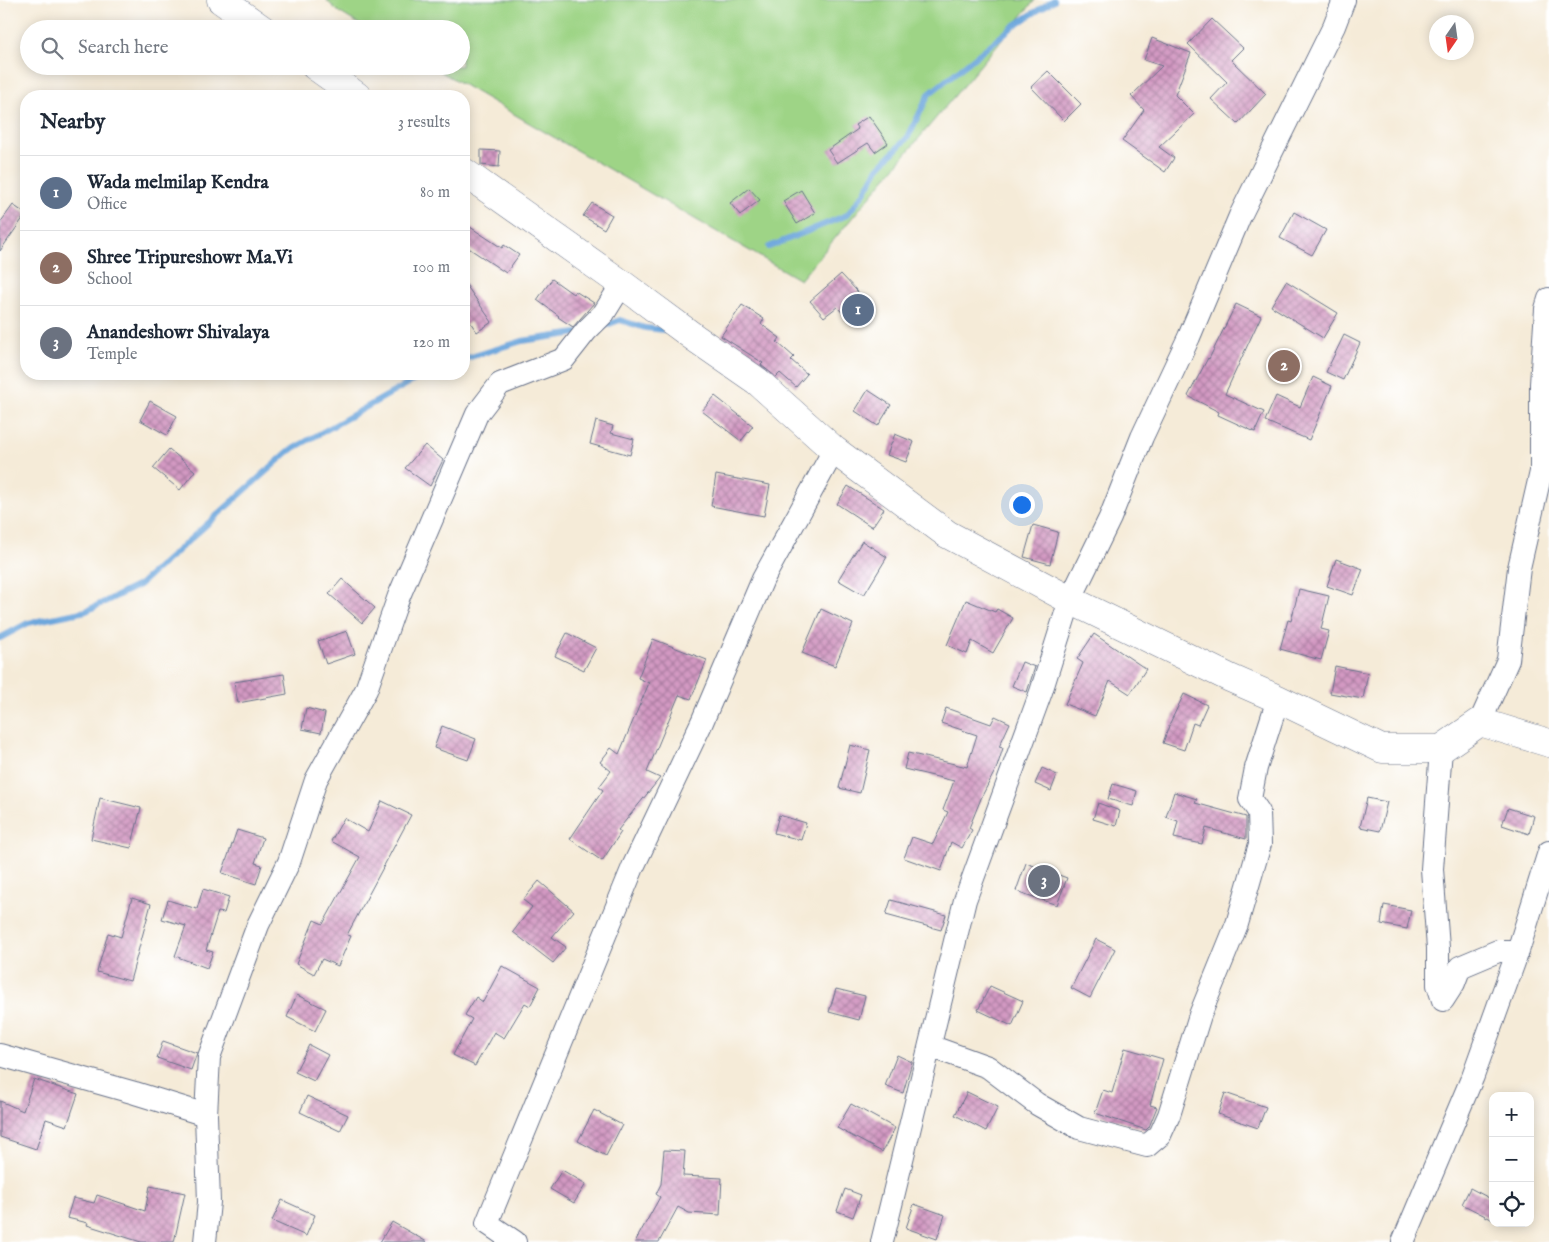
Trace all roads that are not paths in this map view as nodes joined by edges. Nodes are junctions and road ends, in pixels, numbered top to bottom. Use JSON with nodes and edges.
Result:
{"nodes":[{"id":1,"x":221,"y":0,"type":"edge"},
{"id":2,"x":1344,"y":0,"type":"edge"},
{"id":3,"x":249,"y":20,"type":"edge"},
{"id":4,"x":328,"y":75,"type":"edge"},
{"id":5,"x":349,"y":90,"type":"edge"},
{"id":6,"x":470,"y":176,"type":"edge"},
{"id":7,"x":622,"y":284,"type":"junction"},
{"id":8,"x":1549,"y":299,"type":"edge"},
{"id":9,"x":834,"y":450,"type":"junction"},
{"id":10,"x":1070,"y":600,"type":"junction"},
{"id":11,"x":1278,"y":698,"type":"junction"},
{"id":12,"x":1480,"y":722,"type":"junction"},
{"id":13,"x":1549,"y":743,"type":"edge"},
{"id":14,"x":1441,"y":749,"type":"junction"},
{"id":15,"x":1549,"y":852,"type":"edge"},
{"id":16,"x":1518,"y":951,"type":"junction"},
{"id":17,"x":930,"y":1046,"type":"junction"},
{"id":18,"x":0,"y":1055,"type":"edge"},
{"id":19,"x":206,"y":1115,"type":"junction"},
{"id":20,"x":205,"y":1242,"type":"edge"},
{"id":21,"x":515,"y":1242,"type":"edge"},
{"id":22,"x":882,"y":1242,"type":"edge"},
{"id":23,"x":1403,"y":1242,"type":"edge"}],
"edges":[{"from":1,"to":3,"type":"main road"},
{"from":2,"to":10,"type":"street"},
{"from":4,"to":5,"type":"main road"},
{"from":6,"to":7,"type":"main road"},
{"from":7,"to":9,"type":"main road"},
{"from":7,"to":19,"type":"street"},
{"from":8,"to":12,"type":"street"},
{"from":9,"to":10,"type":"main road"},
{"from":9,"to":21,"type":"street"},
{"from":10,"to":11,"type":"main road"},
{"from":10,"to":17,"type":"street"},
{"from":11,"to":14,"type":"main road"},
{"from":11,"to":17,"type":"street"},
{"from":12,"to":13,"type":"main road"},
{"from":12,"to":14,"type":"main road"},
{"from":14,"to":16,"type":"street"},
{"from":15,"to":16,"type":"street"},
{"from":16,"to":23,"type":"street"},
{"from":17,"to":22,"type":"street"},
{"from":18,"to":19,"type":"street"},
{"from":19,"to":20,"type":"street"}]}
